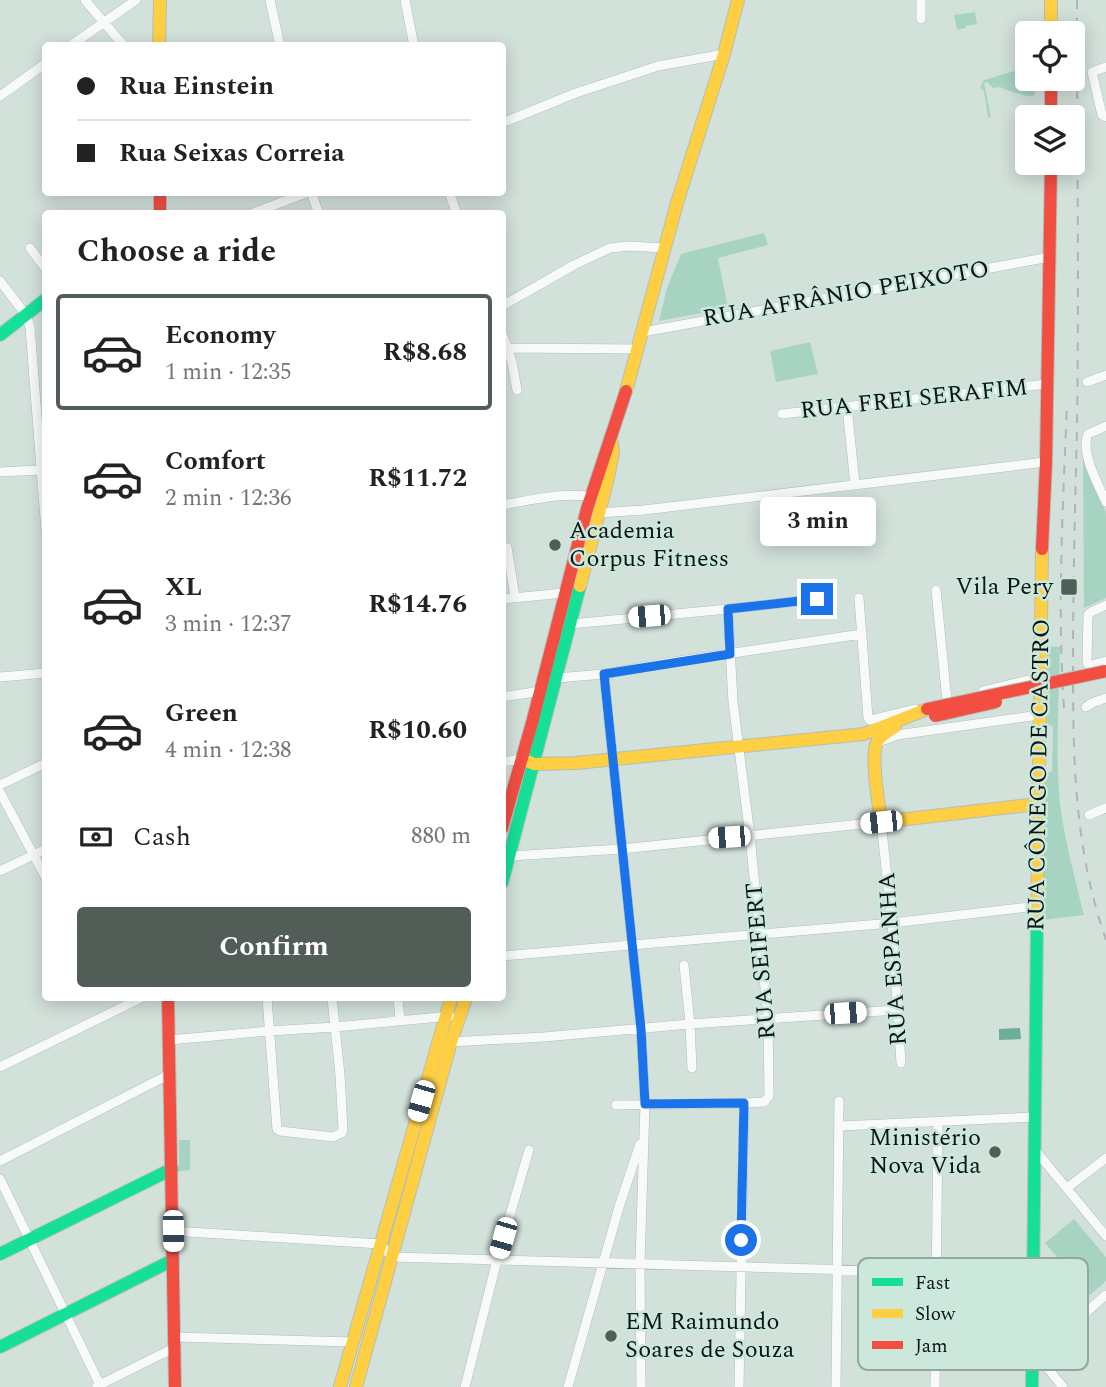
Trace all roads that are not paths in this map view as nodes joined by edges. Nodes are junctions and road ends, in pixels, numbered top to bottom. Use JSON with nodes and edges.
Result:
{"nodes":[{"id":1,"x":85,"y":0,"type":"edge"},
{"id":2,"x":136,"y":0,"type":"edge"},
{"id":3,"x":160,"y":0,"type":"edge"},
{"id":4,"x":270,"y":0,"type":"edge"},
{"id":5,"x":405,"y":0,"type":"edge"},
{"id":6,"x":738,"y":0,"type":"edge"},
{"id":7,"x":921,"y":0,"type":"edge"},
{"id":8,"x":1051,"y":0,"type":"edge"},
{"id":9,"x":921,"y":19,"type":"dead end"},
{"id":10,"x":1051,"y":21,"type":"edge"},
{"id":11,"x":103,"y":22,"type":"junction"},
{"id":12,"x":76,"y":42,"type":"edge"},
{"id":13,"x":120,"y":42,"type":"edge"},
{"id":14,"x":159,"y":42,"type":"edge"},
{"id":15,"x":279,"y":42,"type":"edge"},
{"id":16,"x":413,"y":42,"type":"edge"},
{"id":17,"x":724,"y":54,"type":"junction"},
{"id":18,"x":42,"y":67,"type":"edge"},
{"id":19,"x":1106,"y":67,"type":"edge"},
{"id":20,"x":0,"y":96,"type":"edge"},
{"id":21,"x":1106,"y":117,"type":"edge"},
{"id":22,"x":506,"y":121,"type":"edge"},
{"id":23,"x":1051,"y":175,"type":"edge"},
{"id":24,"x":299,"y":196,"type":"edge"},
{"id":25,"x":262,"y":210,"type":"edge"},
{"id":26,"x":30,"y":248,"type":"dead end"},
{"id":27,"x":665,"y":248,"type":"junction"},
{"id":28,"x":1050,"y":257,"type":"junction"},
{"id":29,"x":42,"y":264,"type":"edge"},
{"id":30,"x":0,"y":281,"type":"edge"},
{"id":31,"x":42,"y":302,"type":"edge"},
{"id":32,"x":506,"y":304,"type":"edge"},
{"id":33,"x":26,"y":316,"type":"junction"},
{"id":34,"x":643,"y":332,"type":"junction"},
{"id":35,"x":0,"y":335,"type":"edge"},
{"id":36,"x":506,"y":342,"type":"edge"},
{"id":37,"x":509,"y":348,"type":"junction"},
{"id":38,"x":637,"y":349,"type":"junction"},
{"id":39,"x":1106,"y":375,"type":"edge"},
{"id":40,"x":1087,"y":382,"type":"dead end"},
{"id":41,"x":1046,"y":384,"type":"junction"},
{"id":42,"x":517,"y":390,"type":"dead end"},
{"id":43,"x":847,"y":406,"type":"junction"},
{"id":44,"x":782,"y":414,"type":"dead end"},
{"id":45,"x":1106,"y":426,"type":"edge"},
{"id":46,"x":611,"y":432,"type":"junction"},
{"id":47,"x":1046,"y":461,"type":"junction"},
{"id":48,"x":40,"y":470,"type":"junction"},
{"id":49,"x":0,"y":472,"type":"edge"},
{"id":50,"x":855,"y":485,"type":"junction"},
{"id":51,"x":42,"y":490,"type":"edge"},
{"id":52,"x":591,"y":497,"type":"junction"},
{"id":53,"x":1106,"y":502,"type":"edge"},
{"id":54,"x":506,"y":504,"type":"edge"},
{"id":55,"x":598,"y":513,"type":"junction"},
{"id":56,"x":507,"y":548,"type":"dead end"},
{"id":57,"x":936,"y":590,"type":"dead end"},
{"id":58,"x":565,"y":593,"type":"junction"},
{"id":59,"x":515,"y":597,"type":"junction"},
{"id":60,"x":506,"y":598,"type":"edge"},
{"id":61,"x":859,"y":598,"type":"dead end"},
{"id":62,"x":817,"y":599,"type":"dead end"},
{"id":63,"x":1106,"y":605,"type":"edge"},
{"id":64,"x":728,"y":609,"type":"junction"},
{"id":65,"x":571,"y":624,"type":"junction"},
{"id":66,"x":862,"y":634,"type":"junction"},
{"id":67,"x":730,"y":654,"type":"junction"},
{"id":68,"x":1106,"y":661,"type":"edge"},
{"id":69,"x":1106,"y":671,"type":"edge"},
{"id":70,"x":42,"y":673,"type":"edge"},
{"id":71,"x":604,"y":674,"type":"junction"},
{"id":72,"x":0,"y":677,"type":"edge"},
{"id":73,"x":1041,"y":677,"type":"junction"},
{"id":74,"x":557,"y":678,"type":"junction"},
{"id":75,"x":1106,"y":679,"type":"edge"},
{"id":76,"x":541,"y":691,"type":"junction"},
{"id":77,"x":506,"y":696,"type":"edge"},
{"id":78,"x":1106,"y":698,"type":"edge"},
{"id":79,"x":947,"y":701,"type":"junction"},
{"id":80,"x":1086,"y":707,"type":"dead end"},
{"id":81,"x":927,"y":713,"type":"junction"},
{"id":82,"x":1040,"y":715,"type":"junction"},
{"id":83,"x":864,"y":734,"type":"junction"},
{"id":84,"x":876,"y":743,"type":"junction"},
{"id":85,"x":740,"y":746,"type":"junction"},
{"id":86,"x":612,"y":760,"type":"junction"},
{"id":87,"x":528,"y":761,"type":"junction"},
{"id":88,"x":506,"y":762,"type":"edge"},
{"id":89,"x":42,"y":765,"type":"edge"},
{"id":90,"x":876,"y":772,"type":"junction"},
{"id":91,"x":0,"y":786,"type":"edge"},
{"id":92,"x":0,"y":792,"type":"edge"},
{"id":93,"x":1038,"y":804,"type":"junction"},
{"id":94,"x":1106,"y":808,"type":"edge"},
{"id":95,"x":1089,"y":815,"type":"dead end"},
{"id":96,"x":506,"y":818,"type":"edge"},
{"id":97,"x":881,"y":822,"type":"junction"},
{"id":98,"x":750,"y":836,"type":"junction"},
{"id":99,"x":621,"y":849,"type":"junction"},
{"id":100,"x":42,"y":851,"type":"edge"},
{"id":101,"x":33,"y":855,"type":"junction"},
{"id":102,"x":511,"y":856,"type":"junction"},
{"id":103,"x":0,"y":871,"type":"edge"},
{"id":104,"x":42,"y":871,"type":"edge"},
{"id":105,"x":506,"y":871,"type":"edge"},
{"id":106,"x":1038,"y":906,"type":"junction"},
{"id":107,"x":892,"y":923,"type":"junction"},
{"id":108,"x":760,"y":934,"type":"junction"},
{"id":109,"x":632,"y":946,"type":"junction"},
{"id":110,"x":506,"y":956,"type":"edge"},
{"id":111,"x":684,"y":965,"type":"dead end"},
{"id":112,"x":135,"y":1001,"type":"edge"},
{"id":113,"x":169,"y":1001,"type":"edge"},
{"id":114,"x":267,"y":1001,"type":"edge"},
{"id":115,"x":332,"y":1001,"type":"edge"},
{"id":116,"x":398,"y":1001,"type":"edge"},
{"id":117,"x":450,"y":1001,"type":"edge"},
{"id":118,"x":465,"y":1001,"type":"edge"},
{"id":119,"x":897,"y":1010,"type":"junction"},
{"id":120,"x":460,"y":1015,"type":"junction"},
{"id":121,"x":444,"y":1016,"type":"junction"},
{"id":122,"x":768,"y":1018,"type":"junction"},
{"id":123,"x":400,"y":1020,"type":"junction"},
{"id":124,"x":690,"y":1024,"type":"junction"},
{"id":125,"x":335,"y":1027,"type":"junction"},
{"id":126,"x":641,"y":1029,"type":"junction"},
{"id":127,"x":269,"y":1031,"type":"junction"},
{"id":128,"x":169,"y":1040,"type":"junction"},
{"id":129,"x":437,"y":1041,"type":"junction"},
{"id":130,"x":451,"y":1042,"type":"junction"},
{"id":131,"x":901,"y":1063,"type":"dead end"},
{"id":132,"x":0,"y":1068,"type":"edge"},
{"id":133,"x":692,"y":1068,"type":"dead end"},
{"id":134,"x":170,"y":1074,"type":"junction"},
{"id":135,"x":421,"y":1101,"type":"junction"},
{"id":136,"x":839,"y":1101,"type":"dead end"},
{"id":137,"x":744,"y":1103,"type":"junction"},
{"id":138,"x":434,"y":1104,"type":"junction"},
{"id":139,"x":645,"y":1104,"type":"junction"},
{"id":140,"x":616,"y":1105,"type":"dead end"},
{"id":141,"x":1035,"y":1117,"type":"junction"},
{"id":142,"x":938,"y":1123,"type":"junction"},
{"id":143,"x":840,"y":1126,"type":"junction"},
{"id":144,"x":644,"y":1133,"type":"junction"},
{"id":145,"x":529,"y":1150,"type":"dead end"},
{"id":146,"x":1035,"y":1150,"type":"junction"},
{"id":147,"x":1106,"y":1158,"type":"edge"},
{"id":148,"x":0,"y":1161,"type":"edge"},
{"id":149,"x":172,"y":1169,"type":"junction"},
{"id":150,"x":0,"y":1179,"type":"edge"},
{"id":151,"x":1067,"y":1188,"type":"junction"},
{"id":152,"x":173,"y":1231,"type":"junction"},
{"id":153,"x":1106,"y":1236,"type":"edge"},
{"id":154,"x":29,"y":1239,"type":"junction"},
{"id":155,"x":380,"y":1244,"type":"junction"},
{"id":156,"x":0,"y":1254,"type":"edge"},
{"id":157,"x":393,"y":1257,"type":"junction"},
{"id":158,"x":936,"y":1258,"type":"edge"},
{"id":159,"x":1032,"y":1258,"type":"edge"},
{"id":160,"x":173,"y":1260,"type":"junction"},
{"id":161,"x":497,"y":1261,"type":"junction"},
{"id":162,"x":603,"y":1263,"type":"junction"},
{"id":163,"x":640,"y":1264,"type":"junction"},
{"id":164,"x":741,"y":1268,"type":"junction"},
{"id":165,"x":838,"y":1271,"type":"junction"},
{"id":166,"x":858,"y":1271,"type":"edge"},
{"id":167,"x":1106,"y":1295,"type":"edge"},
{"id":168,"x":1088,"y":1311,"type":"edge"},
{"id":169,"x":65,"y":1314,"type":"junction"},
{"id":170,"x":352,"y":1342,"type":"junction"},
{"id":171,"x":174,"y":1343,"type":"junction"},
{"id":172,"x":0,"y":1347,"type":"edge"},
{"id":173,"x":1049,"y":1370,"type":"edge"},
{"id":174,"x":99,"y":1386,"type":"edge"},
{"id":175,"x":175,"y":1387,"type":"edge"},
{"id":176,"x":340,"y":1387,"type":"edge"},
{"id":177,"x":356,"y":1387,"type":"edge"},
{"id":178,"x":465,"y":1387,"type":"edge"},
{"id":179,"x":568,"y":1387,"type":"edge"},
{"id":180,"x":640,"y":1387,"type":"edge"},
{"id":181,"x":739,"y":1387,"type":"edge"},
{"id":182,"x":836,"y":1387,"type":"edge"},
{"id":183,"x":1063,"y":1387,"type":"edge"}],
"edges":[{"from":1,"to":11,"type":"street"},
{"from":2,"to":11,"type":"street"},
{"from":3,"to":14,"type":"main road"},
{"from":4,"to":15,"type":"street"},
{"from":5,"to":16,"type":"street"},
{"from":6,"to":17,"type":"main road"},
{"from":7,"to":9,"type":"street"},
{"from":8,"to":10,"type":"main road"},
{"from":11,"to":12,"type":"street"},
{"from":11,"to":13,"type":"street"},
{"from":17,"to":22,"type":"street"},
{"from":17,"to":27,"type":"main road"},
{"from":18,"to":20,"type":"street"},
{"from":19,"to":21,"type":"street"},
{"from":23,"to":28,"type":"main road","name":"RUA CÔNEGO DE CASTRO"},
{"from":24,"to":25,"type":"street"},
{"from":26,"to":29,"type":"street"},
{"from":27,"to":32,"type":"street"},
{"from":27,"to":34,"type":"main road"},
{"from":28,"to":34,"type":"street","name":"RUA AFRÂNIO PEIXOTO"},
{"from":28,"to":41,"type":"main road","name":"RUA CÔNEGO DE CASTRO"},
{"from":30,"to":33,"type":"street"},
{"from":31,"to":33,"type":"main road"},
{"from":33,"to":35,"type":"main road"},
{"from":33,"to":48,"type":"street"},
{"from":34,"to":38,"type":"main road"},
{"from":36,"to":37,"type":"street"},
{"from":37,"to":38,"type":"street"},
{"from":37,"to":42,"type":"street"},
{"from":38,"to":46,"type":"main road"},
{"from":39,"to":40,"type":"street"},
{"from":41,"to":43,"type":"street","name":"RUA FREI SERAFIM"},
{"from":41,"to":47,"type":"main road","name":"RUA CÔNEGO DE CASTRO"},
{"from":43,"to":44,"type":"street","name":"RUA FREI SERAFIM"},
{"from":43,"to":50,"type":"street"},
{"from":45,"to":53,"type":"street"},
{"from":46,"to":52,"type":"main road"},
{"from":46,"to":55,"type":"main road"},
{"from":47,"to":50,"type":"street"},
{"from":47,"to":73,"type":"main road","name":"RUA CÔNEGO DE CASTRO"},
{"from":48,"to":49,"type":"street"},
{"from":48,"to":51,"type":"street"},
{"from":50,"to":55,"type":"street"},
{"from":52,"to":54,"type":"street"},
{"from":52,"to":58,"type":"main road"},
{"from":55,"to":65,"type":"main road"},
{"from":56,"to":59,"type":"street"},
{"from":57,"to":79,"type":"street"},
{"from":58,"to":59,"type":"street"},
{"from":58,"to":76,"type":"main road"},
{"from":59,"to":60,"type":"street"},
{"from":61,"to":66,"type":"street"},
{"from":62,"to":64,"type":"street"},
{"from":63,"to":68,"type":"street"},
{"from":64,"to":65,"type":"street"},
{"from":64,"to":67,"type":"street","name":"RUA SEIFERT"},
{"from":65,"to":74,"type":"main road"},
{"from":66,"to":67,"type":"street"},
{"from":66,"to":79,"type":"street"},
{"from":67,"to":71,"type":"street"},
{"from":67,"to":85,"type":"street","name":"RUA SEIFERT"},
{"from":69,"to":81,"type":"main road","bridge":true},
{"from":70,"to":72,"type":"street"},
{"from":71,"to":74,"type":"street"},
{"from":71,"to":86,"type":"street"},
{"from":73,"to":79,"type":"street"},
{"from":73,"to":82,"type":"main road","name":"RUA CÔNEGO DE CASTRO"},
{"from":74,"to":87,"type":"main road"},
{"from":75,"to":81,"type":"main road","bridge":true},
{"from":76,"to":77,"type":"street"},
{"from":76,"to":87,"type":"main road"},
{"from":78,"to":80,"type":"street"},
{"from":81,"to":83,"type":"main road"},
{"from":81,"to":84,"type":"main road"},
{"from":82,"to":84,"type":"street"},
{"from":82,"to":93,"type":"main road","name":"RUA CÔNEGO DE CASTRO"},
{"from":83,"to":85,"type":"main road"},
{"from":83,"to":90,"type":"main road","name":"RUA ESPANHA"},
{"from":84,"to":90,"type":"main road","name":"RUA ESPANHA"},
{"from":85,"to":86,"type":"main road"},
{"from":85,"to":98,"type":"street","name":"RUA SEIFERT"},
{"from":86,"to":87,"type":"main road"},
{"from":86,"to":99,"type":"street"},
{"from":87,"to":88,"type":"street"},
{"from":87,"to":96,"type":"main road"},
{"from":87,"to":102,"type":"main road"},
{"from":89,"to":91,"type":"street"},
{"from":90,"to":97,"type":"main road","name":"RUA ESPANHA"},
{"from":92,"to":101,"type":"street"},
{"from":93,"to":97,"type":"main road"},
{"from":93,"to":106,"type":"main road","name":"RUA CÔNEGO DE CASTRO"},
{"from":94,"to":95,"type":"street"},
{"from":97,"to":98,"type":"street"},
{"from":97,"to":107,"type":"street","name":"RUA ESPANHA"},
{"from":98,"to":99,"type":"street"},
{"from":98,"to":108,"type":"street","name":"RUA SEIFERT"},
{"from":99,"to":102,"type":"street"},
{"from":99,"to":109,"type":"street"},
{"from":100,"to":101,"type":"street"},
{"from":101,"to":103,"type":"street"},
{"from":101,"to":104,"type":"street"},
{"from":102,"to":105,"type":"main road"},
{"from":106,"to":107,"type":"street"},
{"from":106,"to":141,"type":"main road","name":"RUA CÔNEGO DE CASTRO"},
{"from":107,"to":108,"type":"street"},
{"from":107,"to":119,"type":"street","name":"RUA ESPANHA"},
{"from":108,"to":109,"type":"street"},
{"from":108,"to":122,"type":"street","name":"RUA SEIFERT"},
{"from":109,"to":110,"type":"street"},
{"from":109,"to":126,"type":"street"},
{"from":111,"to":124,"type":"street"},
{"from":112,"to":132,"type":"street"},
{"from":113,"to":128,"type":"main road"},
{"from":114,"to":127,"type":"street"},
{"from":115,"to":125,"type":"street"},
{"from":116,"to":123,"type":"street"},
{"from":117,"to":121,"type":"main road"},
{"from":118,"to":120,"type":"main road"},
{"from":119,"to":122,"type":"street"},
{"from":119,"to":131,"type":"street","name":"RUA ESPANHA"},
{"from":120,"to":121,"type":"street"},
{"from":120,"to":130,"type":"main road"},
{"from":121,"to":123,"type":"street"},
{"from":121,"to":129,"type":"main road"},
{"from":122,"to":124,"type":"street"},
{"from":122,"to":137,"type":"street","name":"RUA SEIFERT"},
{"from":123,"to":125,"type":"street"},
{"from":124,"to":126,"type":"street"},
{"from":124,"to":133,"type":"street"},
{"from":125,"to":127,"type":"street"},
{"from":125,"to":127,"type":"street"},
{"from":126,"to":130,"type":"street"},
{"from":126,"to":139,"type":"street"},
{"from":127,"to":128,"type":"street"},
{"from":128,"to":134,"type":"main road"},
{"from":129,"to":130,"type":"street"},
{"from":129,"to":135,"type":"main road"},
{"from":130,"to":138,"type":"main road"},
{"from":134,"to":148,"type":"street"},
{"from":134,"to":149,"type":"main road"},
{"from":135,"to":138,"type":"main road"},
{"from":135,"to":155,"type":"main road"},
{"from":136,"to":143,"type":"street"},
{"from":137,"to":139,"type":"street"},
{"from":137,"to":164,"type":"street"},
{"from":138,"to":157,"type":"main road"},
{"from":139,"to":140,"type":"street"},
{"from":139,"to":144,"type":"street"},
{"from":141,"to":142,"type":"street"},
{"from":141,"to":146,"type":"main road","name":"RUA CÔNEGO DE CASTRO"},
{"from":142,"to":143,"type":"street"},
{"from":142,"to":158,"type":"street"},
{"from":143,"to":165,"type":"street"},
{"from":144,"to":162,"type":"street"},
{"from":144,"to":163,"type":"street"},
{"from":145,"to":161,"type":"street"},
{"from":146,"to":151,"type":"street"},
{"from":146,"to":159,"type":"main road","name":"RUA CÔNEGO DE CASTRO"},
{"from":147,"to":151,"type":"street"},
{"from":149,"to":152,"type":"main road"},
{"from":149,"to":154,"type":"main road"},
{"from":150,"to":154,"type":"street"},
{"from":151,"to":153,"type":"street"},
{"from":152,"to":155,"type":"street"},
{"from":152,"to":160,"type":"main road"},
{"from":154,"to":156,"type":"main road"},
{"from":154,"to":169,"type":"street"},
{"from":155,"to":157,"type":"street"},
{"from":155,"to":170,"type":"main road"},
{"from":157,"to":161,"type":"street"},
{"from":157,"to":177,"type":"main road"},
{"from":160,"to":169,"type":"main road"},
{"from":160,"to":171,"type":"main road"},
{"from":161,"to":162,"type":"street"},
{"from":161,"to":178,"type":"street"},
{"from":162,"to":163,"type":"street"},
{"from":162,"to":179,"type":"street"},
{"from":163,"to":164,"type":"street"},
{"from":163,"to":180,"type":"street"},
{"from":164,"to":165,"type":"street"},
{"from":164,"to":181,"type":"street"},
{"from":165,"to":166,"type":"street"},
{"from":165,"to":182,"type":"street"},
{"from":167,"to":168,"type":"street"},
{"from":169,"to":172,"type":"main road"},
{"from":169,"to":174,"type":"street"},
{"from":170,"to":171,"type":"street"},
{"from":170,"to":176,"type":"main road"},
{"from":171,"to":174,"type":"street"},
{"from":171,"to":175,"type":"main road"},
{"from":173,"to":183,"type":"street"}]}
